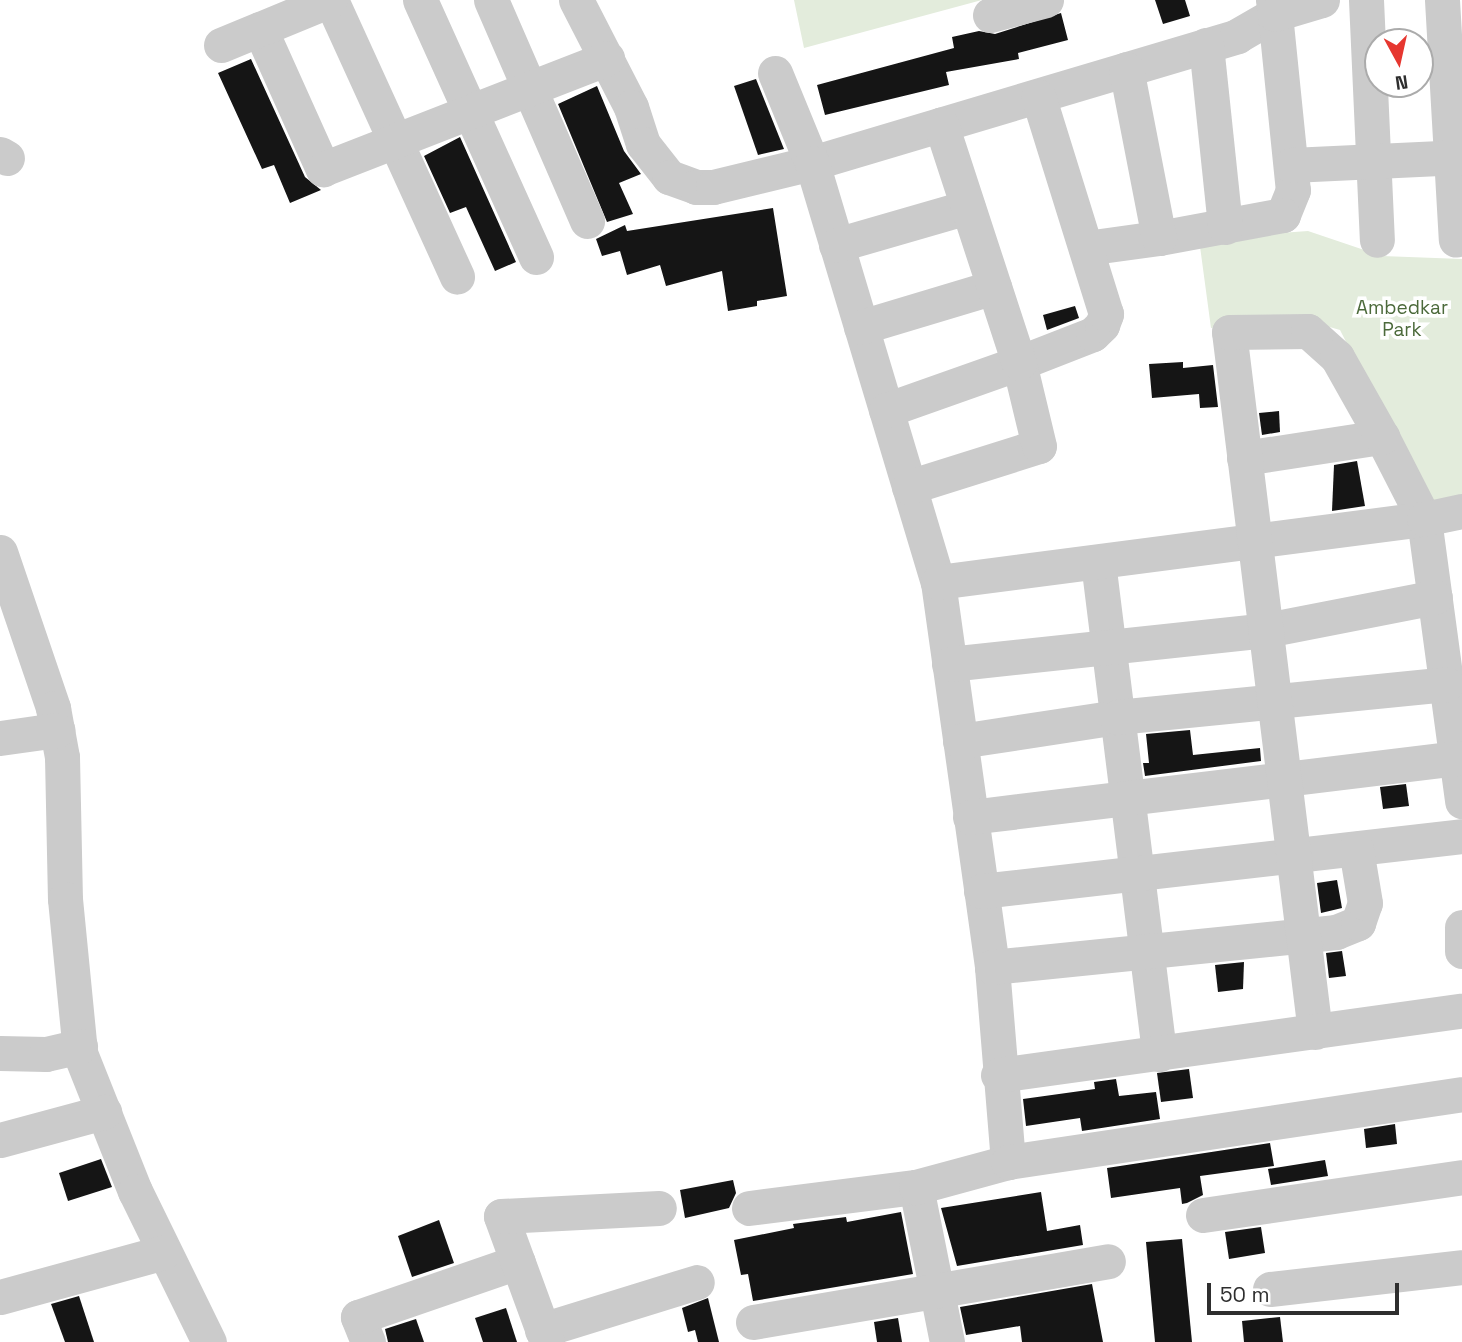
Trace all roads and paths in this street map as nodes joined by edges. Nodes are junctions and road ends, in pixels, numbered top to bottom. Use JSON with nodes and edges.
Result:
{"nodes":[{"id":1,"x":330,"y":0,"type":"edge"},
{"id":2,"x":419,"y":0,"type":"edge"},
{"id":3,"x":491,"y":0,"type":"edge"},
{"id":4,"x":576,"y":0,"type":"edge"},
{"id":5,"x":1046,"y":0,"type":"edge"},
{"id":6,"x":1322,"y":0,"type":"edge"},
{"id":7,"x":1366,"y":0,"type":"edge"},
{"id":8,"x":1442,"y":0,"type":"edge"},
{"id":9,"x":1274,"y":7,"type":"edge"},
{"id":10,"x":990,"y":15,"type":"dead end"},
{"id":11,"x":260,"y":29,"type":"junction"},
{"id":12,"x":221,"y":45,"type":"dead end"},
{"id":13,"x":1206,"y":45,"type":"junction"},
{"id":14,"x":607,"y":58,"type":"junction"},
{"id":15,"x":1126,"y":69,"type":"junction"},
{"id":16,"x":775,"y":73,"type":"dead end"},
{"id":17,"x":529,"y":88,"type":"junction"},
{"id":18,"x":1038,"y":96,"type":"junction"},
{"id":19,"x":472,"y":110,"type":"junction"},
{"id":20,"x":941,"y":124,"type":"junction"},
{"id":21,"x":391,"y":141,"type":"junction"},
{"id":22,"x":1458,"y":158,"type":"edge"},
{"id":23,"x":1375,"y":161,"type":"junction"},
{"id":24,"x":811,"y":163,"type":"junction"},
{"id":25,"x":1290,"y":165,"type":"junction"},
{"id":26,"x":968,"y":207,"type":"junction"},
{"id":27,"x":587,"y":221,"type":"dead end"},
{"id":28,"x":1225,"y":228,"type":"junction"},
{"id":29,"x":1159,"y":238,"type":"junction"},
{"id":30,"x":1377,"y":240,"type":"dead end"},
{"id":31,"x":1456,"y":240,"type":"dead end"},
{"id":32,"x":836,"y":245,"type":"junction"},
{"id":33,"x":1086,"y":248,"type":"junction"},
{"id":34,"x":537,"y":257,"type":"dead end"},
{"id":35,"x":457,"y":277,"type":"dead end"},
{"id":36,"x":994,"y":287,"type":"junction"},
{"id":37,"x":861,"y":327,"type":"junction"},
{"id":38,"x":1019,"y":363,"type":"junction"},
{"id":39,"x":886,"y":410,"type":"junction"},
{"id":40,"x":1382,"y":437,"type":"junction"},
{"id":41,"x":1244,"y":458,"type":"junction"},
{"id":42,"x":909,"y":487,"type":"junction"},
{"id":43,"x":1462,"y":510,"type":"edge"},
{"id":44,"x":1424,"y":519,"type":"junction"},
{"id":45,"x":1255,"y":541,"type":"junction"},
{"id":46,"x":0,"y":552,"type":"edge"},
{"id":47,"x":1098,"y":562,"type":"junction"},
{"id":48,"x":938,"y":582,"type":"junction"},
{"id":49,"x":1434,"y":597,"type":"junction"},
{"id":50,"x":1266,"y":630,"type":"junction"},
{"id":51,"x":1108,"y":644,"type":"junction"},
{"id":52,"x":949,"y":664,"type":"junction"},
{"id":53,"x":1446,"y":684,"type":"junction"},
{"id":54,"x":1275,"y":704,"type":"junction"},
{"id":55,"x":1117,"y":717,"type":"junction"},
{"id":56,"x":57,"y":730,"type":"junction"},
{"id":57,"x":0,"y":738,"type":"edge"},
{"id":58,"x":960,"y":740,"type":"junction"},
{"id":59,"x":1456,"y":758,"type":"junction"},
{"id":60,"x":1284,"y":781,"type":"junction"},
{"id":61,"x":1127,"y":798,"type":"junction"},
{"id":62,"x":1462,"y":801,"type":"edge"},
{"id":63,"x":970,"y":817,"type":"junction"},
{"id":64,"x":1462,"y":836,"type":"edge"},
{"id":65,"x":1356,"y":849,"type":"junction"},
{"id":66,"x":1294,"y":856,"type":"junction"},
{"id":67,"x":1137,"y":874,"type":"junction"},
{"id":68,"x":981,"y":891,"type":"junction"},
{"id":69,"x":1462,"y":927,"type":"edge"},
{"id":70,"x":1304,"y":935,"type":"junction"},
{"id":71,"x":1146,"y":951,"type":"junction"},
{"id":72,"x":1462,"y":951,"type":"edge"},
{"id":73,"x":992,"y":967,"type":"junction"},
{"id":74,"x":1462,"y":1011,"type":"edge"},
{"id":75,"x":1315,"y":1032,"type":"junction"},
{"id":76,"x":80,"y":1046,"type":"junction"},
{"id":77,"x":0,"y":1053,"type":"edge"},
{"id":78,"x":1159,"y":1054,"type":"junction"},
{"id":79,"x":998,"y":1075,"type":"junction"},
{"id":80,"x":1462,"y":1094,"type":"edge"},
{"id":81,"x":104,"y":1111,"type":"junction"},
{"id":82,"x":0,"y":1140,"type":"edge"},
{"id":83,"x":1008,"y":1162,"type":"junction"},
{"id":84,"x":1462,"y":1177,"type":"edge"},
{"id":85,"x":916,"y":1188,"type":"junction"},
{"id":86,"x":659,"y":1208,"type":"dead end"},
{"id":87,"x":749,"y":1208,"type":"dead end"},
{"id":88,"x":1203,"y":1215,"type":"dead end"},
{"id":89,"x":164,"y":1252,"type":"junction"},
{"id":90,"x":1108,"y":1261,"type":"dead end"},
{"id":91,"x":518,"y":1262,"type":"junction"},
{"id":92,"x":1462,"y":1267,"type":"edge"},
{"id":93,"x":697,"y":1282,"type":"dead end"},
{"id":94,"x":1270,"y":1289,"type":"dead end"},
{"id":95,"x":936,"y":1293,"type":"junction"},
{"id":96,"x":0,"y":1297,"type":"edge"},
{"id":97,"x":753,"y":1322,"type":"dead end"},
{"id":98,"x":540,"y":1338,"type":"edge"},
{"id":99,"x":207,"y":1342,"type":"edge"},
{"id":100,"x":368,"y":1342,"type":"edge"},
{"id":101,"x":947,"y":1342,"type":"edge"}],
"edges":[{"from":1,"to":11,"type":"street"},
{"from":1,"to":21,"type":"street"},
{"from":2,"to":19,"type":"street"},
{"from":3,"to":17,"type":"street"},
{"from":4,"to":14,"type":"street"},
{"from":5,"to":10,"type":"street"},
{"from":6,"to":9,"type":"street"},
{"from":7,"to":23,"type":"street"},
{"from":8,"to":22,"type":"street"},
{"from":9,"to":13,"type":"street"},
{"from":9,"to":25,"type":"street"},
{"from":11,"to":12,"type":"street"},
{"from":11,"to":21,"type":"street"},
{"from":13,"to":15,"type":"street"},
{"from":13,"to":28,"type":"street"},
{"from":14,"to":17,"type":"street"},
{"from":14,"to":24,"type":"street"},
{"from":15,"to":18,"type":"street"},
{"from":15,"to":29,"type":"street"},
{"from":16,"to":24,"type":"street"},
{"from":17,"to":19,"type":"street"},
{"from":17,"to":27,"type":"street"},
{"from":18,"to":20,"type":"street"},
{"from":18,"to":33,"type":"street"},
{"from":19,"to":21,"type":"street"},
{"from":19,"to":34,"type":"street"},
{"from":20,"to":24,"type":"street"},
{"from":20,"to":26,"type":"street"},
{"from":21,"to":35,"type":"street"},
{"from":22,"to":23,"type":"street"},
{"from":22,"to":31,"type":"street"},
{"from":23,"to":25,"type":"street"},
{"from":23,"to":30,"type":"street"},
{"from":24,"to":32,"type":"street"},
{"from":25,"to":28,"type":"street"},
{"from":26,"to":32,"type":"street"},
{"from":26,"to":36,"type":"street"},
{"from":28,"to":29,"type":"street"},
{"from":29,"to":33,"type":"street"},
{"from":32,"to":37,"type":"street"},
{"from":33,"to":38,"type":"street"},
{"from":36,"to":37,"type":"street"},
{"from":36,"to":38,"type":"street"},
{"from":37,"to":39,"type":"street"},
{"from":38,"to":39,"type":"street"},
{"from":38,"to":42,"type":"street"},
{"from":39,"to":42,"type":"street"},
{"from":40,"to":41,"type":"street"},
{"from":40,"to":41,"type":"street"},
{"from":40,"to":44,"type":"street"},
{"from":41,"to":45,"type":"street"},
{"from":42,"to":48,"type":"street"},
{"from":43,"to":44,"type":"street"},
{"from":44,"to":45,"type":"street"},
{"from":44,"to":49,"type":"street"},
{"from":45,"to":47,"type":"street"},
{"from":45,"to":50,"type":"street"},
{"from":46,"to":56,"type":"street"},
{"from":47,"to":48,"type":"street"},
{"from":47,"to":51,"type":"street"},
{"from":48,"to":52,"type":"street"},
{"from":49,"to":50,"type":"street"},
{"from":49,"to":53,"type":"street"},
{"from":50,"to":51,"type":"street"},
{"from":50,"to":54,"type":"street"},
{"from":51,"to":52,"type":"street"},
{"from":51,"to":55,"type":"street"},
{"from":52,"to":58,"type":"street"},
{"from":53,"to":54,"type":"street"},
{"from":53,"to":59,"type":"street"},
{"from":54,"to":55,"type":"street"},
{"from":54,"to":60,"type":"street"},
{"from":55,"to":58,"type":"street"},
{"from":55,"to":61,"type":"street"},
{"from":56,"to":57,"type":"street"},
{"from":56,"to":76,"type":"street"},
{"from":58,"to":63,"type":"street"},
{"from":59,"to":60,"type":"street"},
{"from":59,"to":62,"type":"street"},
{"from":60,"to":61,"type":"street"},
{"from":60,"to":66,"type":"street"},
{"from":61,"to":63,"type":"street"},
{"from":61,"to":67,"type":"street"},
{"from":63,"to":68,"type":"street"},
{"from":64,"to":65,"type":"street"},
{"from":65,"to":66,"type":"street"},
{"from":65,"to":70,"type":"street"},
{"from":66,"to":67,"type":"street"},
{"from":66,"to":70,"type":"street"},
{"from":67,"to":68,"type":"street"},
{"from":67,"to":71,"type":"street"},
{"from":68,"to":73,"type":"street"},
{"from":69,"to":72,"type":"street"},
{"from":70,"to":71,"type":"street"},
{"from":70,"to":75,"type":"street"},
{"from":71,"to":73,"type":"street"},
{"from":71,"to":78,"type":"street"},
{"from":73,"to":79,"type":"street"},
{"from":74,"to":75,"type":"street"},
{"from":75,"to":78,"type":"street"},
{"from":76,"to":77,"type":"street"},
{"from":76,"to":81,"type":"street"},
{"from":78,"to":79,"type":"street"},
{"from":79,"to":83,"type":"street"},
{"from":80,"to":83,"type":"street"},
{"from":81,"to":82,"type":"street"},
{"from":81,"to":89,"type":"street"},
{"from":83,"to":85,"type":"street"},
{"from":84,"to":88,"type":"street"},
{"from":85,"to":87,"type":"street"},
{"from":85,"to":95,"type":"street"},
{"from":86,"to":91,"type":"street"},
{"from":89,"to":96,"type":"street"},
{"from":89,"to":99,"type":"street"},
{"from":90,"to":95,"type":"street"},
{"from":91,"to":98,"type":"street"},
{"from":91,"to":100,"type":"street"},
{"from":92,"to":94,"type":"street"},
{"from":93,"to":98,"type":"street"},
{"from":95,"to":97,"type":"street"},
{"from":95,"to":101,"type":"street"}]}
